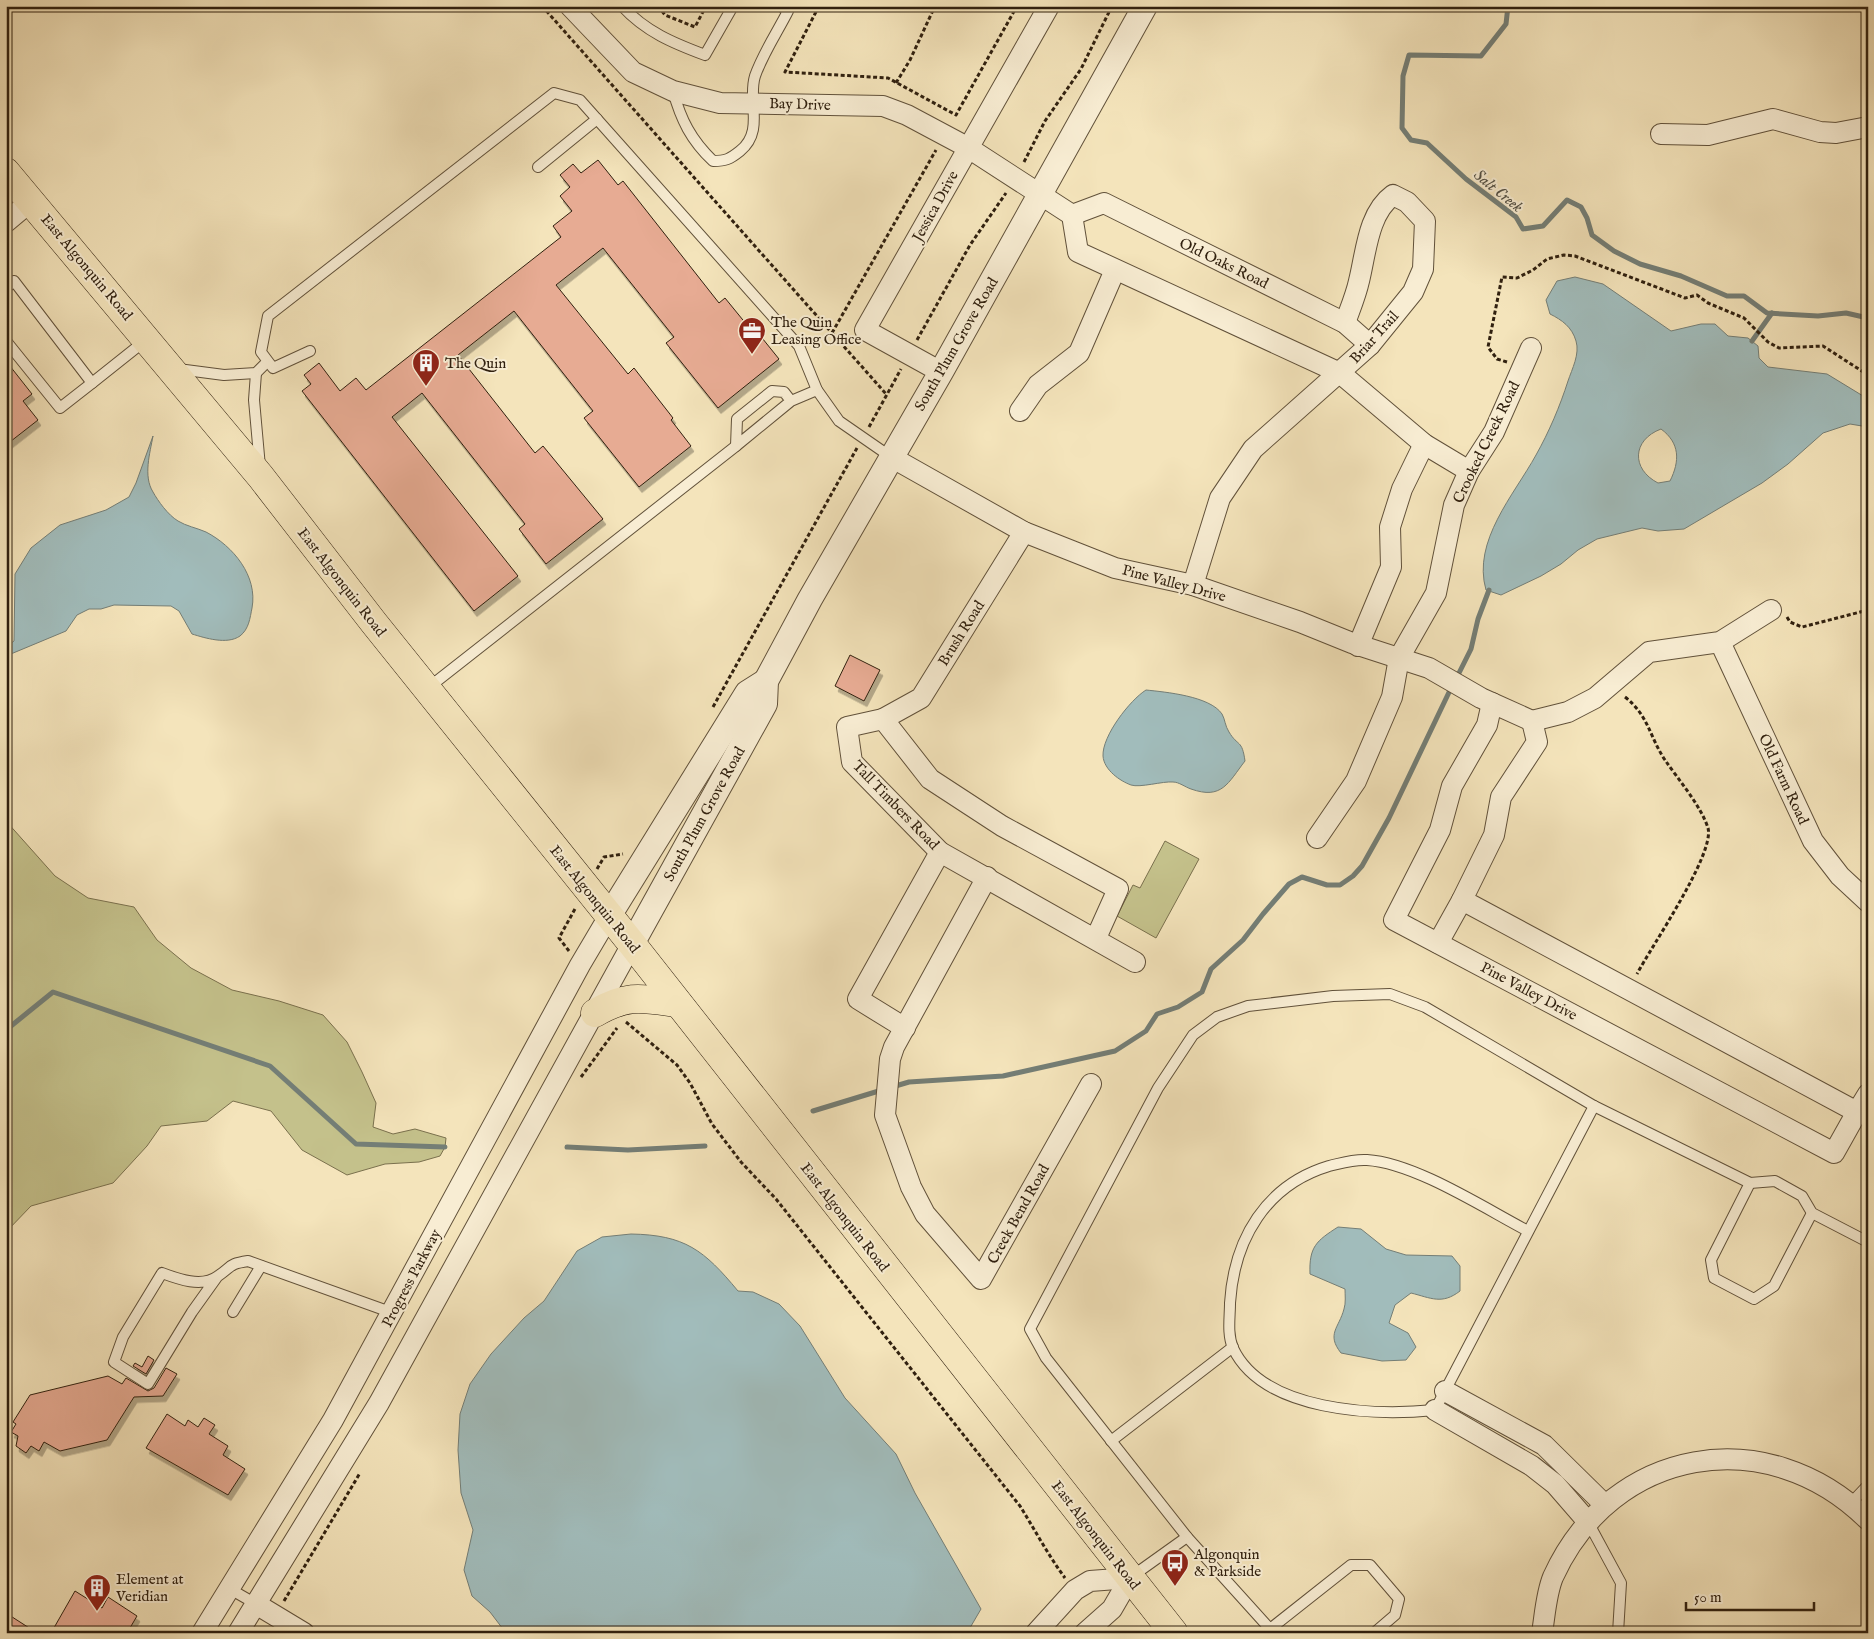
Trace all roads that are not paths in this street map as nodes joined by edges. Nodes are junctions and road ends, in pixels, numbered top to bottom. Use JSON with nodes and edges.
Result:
{"nodes":[{"id":1,"x":570,"y":6,"type":"edge"},
{"id":2,"x":622,"y":6,"type":"edge"},
{"id":3,"x":733,"y":6,"type":"edge"},
{"id":4,"x":781,"y":6,"type":"edge"},
{"id":5,"x":1048,"y":6,"type":"edge"},
{"id":6,"x":1145,"y":6,"type":"edge"},
{"id":7,"x":673,"y":91,"type":"junction"},
{"id":8,"x":754,"y":102,"type":"junction"},
{"id":9,"x":597,"y":119,"type":"junction"},
{"id":10,"x":1868,"y":127,"type":"edge"},
{"id":11,"x":1661,"y":134,"type":"dead end"},
{"id":12,"x":967,"y":147,"type":"junction"},
{"id":13,"x":538,"y":167,"type":"dead end"},
{"id":14,"x":6,"y":172,"type":"edge"},
{"id":15,"x":1040,"y":196,"type":"junction"},
{"id":16,"x":31,"y":201,"type":"junction"},
{"id":17,"x":1072,"y":215,"type":"junction"},
{"id":18,"x":6,"y":222,"type":"edge"},
{"id":19,"x":1115,"y":270,"type":"junction"},
{"id":20,"x":6,"y":288,"type":"edge"},
{"id":21,"x":1345,"y":323,"type":"junction"},
{"id":22,"x":148,"y":339,"type":"junction"},
{"id":23,"x":6,"y":341,"type":"edge"},
{"id":24,"x":1370,"y":346,"type":"junction"},
{"id":25,"x":1531,"y":348,"type":"dead end"},
{"id":26,"x":310,"y":351,"type":"dead end"},
{"id":27,"x":267,"y":362,"type":"junction"},
{"id":28,"x":170,"y":367,"type":"junction"},
{"id":29,"x":941,"y":372,"type":"junction"},
{"id":30,"x":256,"y":373,"type":"junction"},
{"id":31,"x":1340,"y":373,"type":"junction"},
{"id":32,"x":92,"y":383,"type":"junction"},
{"id":33,"x":817,"y":390,"type":"junction"},
{"id":34,"x":790,"y":401,"type":"junction"},
{"id":35,"x":1020,"y":412,"type":"dead end"},
{"id":36,"x":1424,"y":444,"type":"junction"},
{"id":37,"x":736,"y":446,"type":"junction"},
{"id":38,"x":891,"y":457,"type":"junction"},
{"id":39,"x":1469,"y":471,"type":"junction"},
{"id":40,"x":261,"y":477,"type":"junction"},
{"id":41,"x":1024,"y":532,"type":"junction"},
{"id":42,"x":1193,"y":585,"type":"junction"},
{"id":43,"x":1771,"y":610,"type":"road end"},
{"id":44,"x":1720,"y":642,"type":"junction"},
{"id":45,"x":1358,"y":646,"type":"junction"},
{"id":46,"x":1399,"y":658,"type":"junction"},
{"id":47,"x":766,"y":681,"type":"junction"},
{"id":48,"x":426,"y":689,"type":"junction"},
{"id":49,"x":1487,"y":700,"type":"junction"},
{"id":50,"x":883,"y":719,"type":"junction"},
{"id":51,"x":1532,"y":721,"type":"junction"},
{"id":52,"x":1317,"y":838,"type":"dead end"},
{"id":53,"x":940,"y":852,"type":"junction"},
{"id":54,"x":987,"y":877,"type":"junction"},
{"id":55,"x":1462,"y":900,"type":"junction"},
{"id":56,"x":1868,"y":902,"type":"edge"},
{"id":57,"x":609,"y":916,"type":"junction"},
{"id":58,"x":1096,"y":938,"type":"junction"},
{"id":59,"x":1438,"y":943,"type":"junction"},
{"id":60,"x":632,"y":944,"type":"junction"},
{"id":61,"x":1135,"y":962,"type":"dead end"},
{"id":62,"x":677,"y":1004,"type":"junction"},
{"id":63,"x":595,"y":1013,"type":"junction"},
{"id":64,"x":905,"y":1028,"type":"junction"},
{"id":65,"x":1091,"y":1084,"type":"dead end"},
{"id":66,"x":1868,"y":1094,"type":"edge"},
{"id":67,"x":1594,"y":1106,"type":"junction"},
{"id":68,"x":1857,"y":1112,"type":"junction"},
{"id":69,"x":1750,"y":1184,"type":"junction"},
{"id":70,"x":1812,"y":1213,"type":"junction"},
{"id":71,"x":1528,"y":1231,"type":"junction"},
{"id":72,"x":1868,"y":1242,"type":"edge"},
{"id":73,"x":261,"y":1266,"type":"junction"},
{"id":74,"x":217,"y":1278,"type":"junction"},
{"id":75,"x":232,"y":1312,"type":"dead end"},
{"id":76,"x":393,"y":1313,"type":"junction"},
{"id":77,"x":1233,"y":1347,"type":"junction"},
{"id":78,"x":6,"y":1373,"type":"edge"},
{"id":79,"x":1445,"y":1391,"type":"junction"},
{"id":80,"x":6,"y":1394,"type":"edge"},
{"id":81,"x":1435,"y":1410,"type":"junction"},
{"id":82,"x":1111,"y":1441,"type":"junction"},
{"id":83,"x":1868,"y":1485,"type":"edge"},
{"id":84,"x":1851,"y":1503,"type":"junction"},
{"id":85,"x":1605,"y":1505,"type":"junction"},
{"id":86,"x":1868,"y":1520,"type":"edge"},
{"id":87,"x":1588,"y":1522,"type":"junction"},
{"id":88,"x":1187,"y":1537,"type":"junction"},
{"id":89,"x":1130,"y":1578,"type":"junction"},
{"id":90,"x":230,"y":1588,"type":"junction"},
{"id":91,"x":256,"y":1604,"type":"junction"},
{"id":92,"x":1270,"y":1631,"type":"edge"},
{"id":93,"x":202,"y":1633,"type":"edge"},
{"id":94,"x":238,"y":1633,"type":"edge"},
{"id":95,"x":304,"y":1633,"type":"edge"},
{"id":96,"x":1036,"y":1633,"type":"edge"},
{"id":97,"x":1085,"y":1633,"type":"edge"},
{"id":98,"x":1174,"y":1633,"type":"edge"},
{"id":99,"x":1374,"y":1633,"type":"edge"},
{"id":100,"x":1542,"y":1633,"type":"edge"},
{"id":101,"x":1618,"y":1633,"type":"edge"}],
"edges":[{"from":1,"to":7,"type":"street","name":"Bay Drive"},
{"from":2,"to":3,"type":"lane"},
{"from":4,"to":8,"type":"lane"},
{"from":5,"to":12,"type":"street","name":"Jessica Drive"},
{"from":6,"to":15,"type":"street","name":"South Plum Grove Road"},
{"from":7,"to":8,"type":"street","name":"Bay Drive"},
{"from":7,"to":8,"type":"lane"},
{"from":8,"to":12,"type":"street","name":"Bay Drive"},
{"from":9,"to":13,"type":"lane"},
{"from":9,"to":27,"type":"lane"},
{"from":9,"to":33,"type":"lane"},
{"from":10,"to":11,"type":"street"},
{"from":12,"to":15,"type":"street","name":"Bay Drive"},
{"from":12,"to":29,"type":"street","name":"Jessica Drive"},
{"from":14,"to":16,"type":"main road","name":"East Algonquin Road"},
{"from":15,"to":17,"type":"street"},
{"from":15,"to":29,"type":"street","name":"South Plum Grove Road"},
{"from":16,"to":18,"type":"street"},
{"from":16,"to":22,"type":"main road","name":"East Algonquin Road"},
{"from":17,"to":19,"type":"street"},
{"from":17,"to":21,"type":"street","name":"Old Oaks Road"},
{"from":19,"to":31,"type":"street"},
{"from":19,"to":35,"type":"street"},
{"from":20,"to":32,"type":"lane"},
{"from":21,"to":24,"type":"street","name":"Old Oaks Road"},
{"from":21,"to":24,"type":"street","name":"Briar Trail"},
{"from":22,"to":28,"type":"main road","name":"East Algonquin Road"},
{"from":22,"to":32,"type":"lane"},
{"from":23,"to":32,"type":"lane"},
{"from":24,"to":31,"type":"street","name":"Briar Trail"},
{"from":25,"to":39,"type":"street","name":"Crooked Creek Road"},
{"from":26,"to":27,"type":"lane"},
{"from":27,"to":30,"type":"lane"},
{"from":28,"to":30,"type":"lane"},
{"from":28,"to":40,"type":"main road","name":"East Algonquin Road"},
{"from":29,"to":38,"type":"street","name":"South Plum Grove Road"},
{"from":30,"to":40,"type":"lane"},
{"from":31,"to":36,"type":"street"},
{"from":31,"to":42,"type":"street","name":"Briar Trail"},
{"from":33,"to":34,"type":"lane"},
{"from":33,"to":38,"type":"lane"},
{"from":34,"to":37,"type":"lane"},
{"from":34,"to":37,"type":"lane"},
{"from":36,"to":39,"type":"street"},
{"from":36,"to":45,"type":"street"},
{"from":37,"to":48,"type":"lane"},
{"from":38,"to":41,"type":"street","name":"Pine Valley Drive"},
{"from":38,"to":47,"type":"street","name":"South Plum Grove Road"},
{"from":39,"to":46,"type":"street","name":"Crooked Creek Road"},
{"from":40,"to":48,"type":"main road","name":"East Algonquin Road"},
{"from":41,"to":42,"type":"street","name":"Pine Valley Drive"},
{"from":41,"to":50,"type":"street","name":"Brush Road"},
{"from":42,"to":45,"type":"street","name":"Pine Valley Drive"},
{"from":43,"to":44,"type":"street"},
{"from":44,"to":51,"type":"street"},
{"from":44,"to":56,"type":"street","name":"Old Farm Road"},
{"from":45,"to":46,"type":"street","name":"Pine Valley Drive"},
{"from":46,"to":49,"type":"street","name":"Pine Valley Drive"},
{"from":46,"to":52,"type":"street","name":"Crooked Creek Road"},
{"from":47,"to":57,"type":"street","name":"South Plum Grove Road"},
{"from":47,"to":60,"type":"street","name":"South Plum Grove Road"},
{"from":48,"to":57,"type":"main road","name":"East Algonquin Road"},
{"from":49,"to":51,"type":"street","name":"Pine Valley Drive"},
{"from":49,"to":59,"type":"street","name":"Pine Valley Drive"},
{"from":50,"to":53,"type":"street","name":"Tall Timbers Road"},
{"from":50,"to":58,"type":"street"},
{"from":51,"to":55,"type":"street"},
{"from":53,"to":54,"type":"street","name":"Tall Timbers Road"},
{"from":53,"to":64,"type":"street"},
{"from":54,"to":58,"type":"street","name":"Tall Timbers Road"},
{"from":54,"to":64,"type":"street","name":"Creek Bend Road"},
{"from":55,"to":59,"type":"street"},
{"from":55,"to":68,"type":"street"},
{"from":57,"to":60,"type":"main road","name":"East Algonquin Road"},
{"from":57,"to":76,"type":"street","name":"Progress Parkway"},
{"from":58,"to":61,"type":"street","name":"Tall Timbers Road"},
{"from":59,"to":68,"type":"street","name":"Pine Valley Drive"},
{"from":60,"to":62,"type":"main road","name":"East Algonquin Road"},
{"from":60,"to":63,"type":"street"},
{"from":62,"to":63,"type":"main road"},
{"from":62,"to":89,"type":"main road","name":"East Algonquin Road"},
{"from":63,"to":91,"type":"street"},
{"from":64,"to":65,"type":"street","name":"Creek Bend Road"},
{"from":66,"to":68,"type":"street","name":"Pine Valley Drive"},
{"from":67,"to":69,"type":"lane"},
{"from":67,"to":71,"type":"lane"},
{"from":67,"to":82,"type":"lane"},
{"from":69,"to":70,"type":"lane"},
{"from":69,"to":70,"type":"lane"},
{"from":70,"to":72,"type":"lane"},
{"from":71,"to":77,"type":"lane"},
{"from":71,"to":79,"type":"lane"},
{"from":73,"to":74,"type":"lane"},
{"from":73,"to":75,"type":"lane"},
{"from":73,"to":76,"type":"lane"},
{"from":74,"to":74,"type":"lane"},
{"from":76,"to":90,"type":"street","name":"Progress Parkway"},
{"from":77,"to":81,"type":"lane"},
{"from":77,"to":82,"type":"lane"},
{"from":78,"to":80,"type":"lane"},
{"from":79,"to":81,"type":"lane"},
{"from":79,"to":85,"type":"street"},
{"from":81,"to":87,"type":"street"},
{"from":82,"to":88,"type":"lane"},
{"from":83,"to":84,"type":"lane"},
{"from":84,"to":85,"type":"street"},
{"from":84,"to":86,"type":"street"},
{"from":85,"to":87,"type":"street"},
{"from":87,"to":100,"type":"street"},
{"from":87,"to":101,"type":"lane"},
{"from":88,"to":89,"type":"lane"},
{"from":88,"to":92,"type":"lane"},
{"from":89,"to":96,"type":"street"},
{"from":89,"to":97,"type":"street"},
{"from":89,"to":98,"type":"main road","name":"East Algonquin Road"},
{"from":90,"to":91,"type":"lane"},
{"from":90,"to":93,"type":"street","name":"Progress Parkway"},
{"from":91,"to":94,"type":"street"},
{"from":91,"to":95,"type":"street"},
{"from":92,"to":99,"type":"lane"}]}
